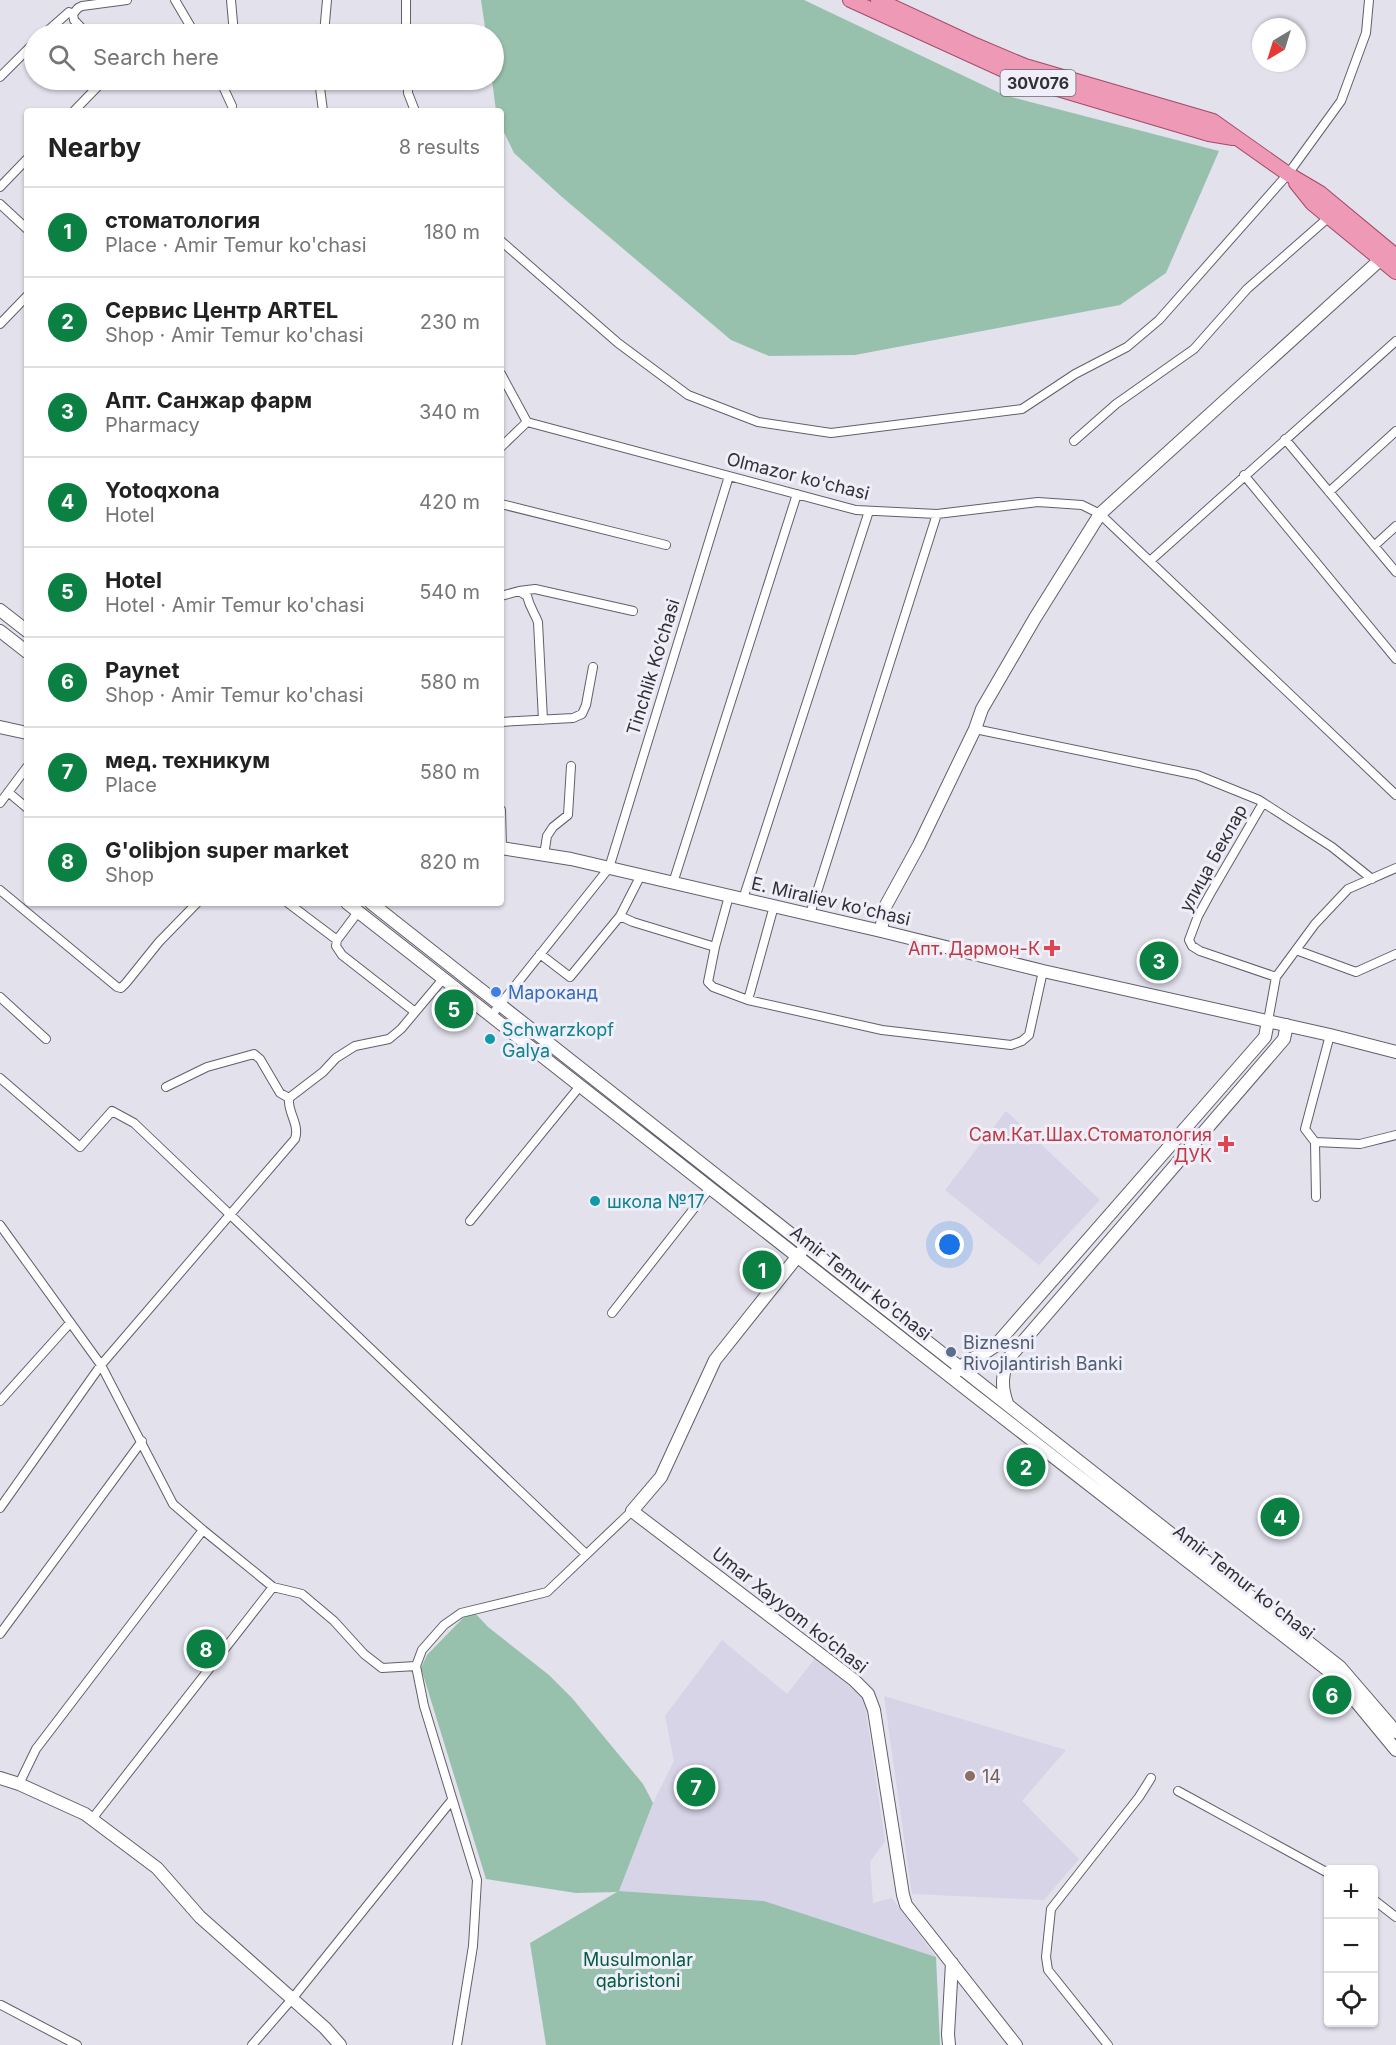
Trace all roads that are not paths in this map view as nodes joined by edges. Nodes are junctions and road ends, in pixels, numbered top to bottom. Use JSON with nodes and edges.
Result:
{"nodes":[{"id":1,"x":127,"y":0,"type":"edge"},
{"id":2,"x":175,"y":0,"type":"edge"},
{"id":3,"x":231,"y":0,"type":"edge"},
{"id":4,"x":327,"y":0,"type":"edge"},
{"id":5,"x":406,"y":0,"type":"edge"},
{"id":6,"x":850,"y":0,"type":"edge"},
{"id":7,"x":878,"y":0,"type":"edge"},
{"id":8,"x":1369,"y":0,"type":"edge"},
{"id":9,"x":73,"y":14,"type":"junction"},
{"id":10,"x":55,"y":24,"type":"edge"},
{"id":11,"x":78,"y":24,"type":"edge"},
{"id":12,"x":189,"y":24,"type":"edge"},
{"id":13,"x":233,"y":24,"type":"edge"},
{"id":14,"x":325,"y":24,"type":"edge"},
{"id":15,"x":406,"y":24,"type":"edge"},
{"id":16,"x":24,"y":53,"type":"edge"},
{"id":17,"x":0,"y":76,"type":"edge"},
{"id":18,"x":94,"y":90,"type":"edge"},
{"id":19,"x":225,"y":90,"type":"edge"},
{"id":20,"x":320,"y":90,"type":"edge"},
{"id":21,"x":408,"y":90,"type":"edge"},
{"id":22,"x":232,"y":106,"type":"dead end"},
{"id":23,"x":77,"y":108,"type":"edge"},
{"id":24,"x":323,"y":108,"type":"edge"},
{"id":25,"x":413,"y":108,"type":"edge"},
{"id":26,"x":1235,"y":138,"type":"junction"},
{"id":27,"x":24,"y":162,"type":"edge"},
{"id":28,"x":1288,"y":174,"type":"junction"},
{"id":29,"x":0,"y":187,"type":"edge"},
{"id":30,"x":0,"y":204,"type":"edge"},
{"id":31,"x":1329,"y":217,"type":"junction"},
{"id":32,"x":24,"y":226,"type":"edge"},
{"id":33,"x":504,"y":244,"type":"edge"},
{"id":34,"x":1391,"y":254,"type":"edge"},
{"id":35,"x":1396,"y":272,"type":"edge"},
{"id":36,"x":24,"y":299,"type":"edge"},
{"id":37,"x":0,"y":324,"type":"edge"},
{"id":38,"x":1396,"y":341,"type":"edge"},
{"id":39,"x":504,"y":380,"type":"edge"},
{"id":40,"x":527,"y":422,"type":"junction"},
{"id":41,"x":1396,"y":431,"type":"edge"},
{"id":42,"x":1285,"y":439,"type":"junction"},
{"id":43,"x":1074,"y":441,"type":"dead end"},
{"id":44,"x":504,"y":444,"type":"edge"},
{"id":45,"x":1244,"y":475,"type":"junction"},
{"id":46,"x":729,"y":476,"type":"junction"},
{"id":47,"x":1329,"y":492,"type":"junction"},
{"id":48,"x":797,"y":494,"type":"junction"},
{"id":49,"x":504,"y":505,"type":"edge"},
{"id":50,"x":868,"y":511,"type":"junction"},
{"id":51,"x":937,"y":514,"type":"junction"},
{"id":52,"x":1100,"y":514,"type":"junction"},
{"id":53,"x":1396,"y":526,"type":"edge"},
{"id":54,"x":666,"y":545,"type":"dead end"},
{"id":55,"x":1374,"y":546,"type":"junction"},
{"id":56,"x":1150,"y":561,"type":"junction"},
{"id":57,"x":1396,"y":572,"type":"edge"},
{"id":58,"x":519,"y":591,"type":"junction"},
{"id":59,"x":504,"y":595,"type":"edge"},
{"id":60,"x":0,"y":610,"type":"edge"},
{"id":61,"x":633,"y":611,"type":"dead end"},
{"id":62,"x":24,"y":628,"type":"edge"},
{"id":63,"x":0,"y":631,"type":"edge"},
{"id":64,"x":24,"y":650,"type":"edge"},
{"id":65,"x":1396,"y":659,"type":"edge"},
{"id":66,"x":593,"y":667,"type":"dead end"},
{"id":67,"x":543,"y":720,"type":"junction"},
{"id":68,"x":504,"y":722,"type":"edge"},
{"id":69,"x":0,"y":727,"type":"edge"},
{"id":70,"x":975,"y":729,"type":"junction"},
{"id":71,"x":24,"y":732,"type":"edge"},
{"id":72,"x":571,"y":766,"type":"dead end"},
{"id":73,"x":24,"y":771,"type":"edge"},
{"id":74,"x":8,"y":792,"type":"junction"},
{"id":75,"x":1396,"y":795,"type":"edge"},
{"id":76,"x":0,"y":803,"type":"edge"},
{"id":77,"x":1263,"y":803,"type":"junction"},
{"id":78,"x":24,"y":805,"type":"edge"},
{"id":79,"x":504,"y":848,"type":"edge"},
{"id":80,"x":544,"y":855,"type":"junction"},
{"id":81,"x":609,"y":868,"type":"junction"},
{"id":82,"x":1396,"y":868,"type":"edge"},
{"id":83,"x":640,"y":875,"type":"junction"},
{"id":84,"x":1372,"y":879,"type":"junction"},
{"id":85,"x":673,"y":883,"type":"junction"},
{"id":86,"x":0,"y":890,"type":"edge"},
{"id":87,"x":729,"y":896,"type":"junction"},
{"id":88,"x":743,"y":899,"type":"junction"},
{"id":89,"x":194,"y":906,"type":"edge"},
{"id":90,"x":292,"y":906,"type":"edge"},
{"id":91,"x":351,"y":906,"type":"edge"},
{"id":92,"x":375,"y":906,"type":"edge"},
{"id":93,"x":774,"y":906,"type":"junction"},
{"id":94,"x":358,"y":912,"type":"junction"},
{"id":95,"x":810,"y":914,"type":"junction"},
{"id":96,"x":620,"y":916,"type":"junction"},
{"id":97,"x":881,"y":931,"type":"junction"},
{"id":98,"x":336,"y":940,"type":"junction"},
{"id":99,"x":715,"y":947,"type":"junction"},
{"id":100,"x":1296,"y":950,"type":"junction"},
{"id":101,"x":540,"y":954,"type":"junction"},
{"id":102,"x":1396,"y":954,"type":"edge"},
{"id":103,"x":1042,"y":971,"type":"junction"},
{"id":104,"x":1276,"y":977,"type":"junction"},
{"id":105,"x":443,"y":979,"type":"junction"},
{"id":106,"x":0,"y":997,"type":"edge"},
{"id":107,"x":748,"y":1000,"type":"junction"},
{"id":108,"x":499,"y":1005,"type":"junction"},
{"id":109,"x":415,"y":1012,"type":"junction"},
{"id":110,"x":491,"y":1016,"type":"junction"},
{"id":111,"x":1268,"y":1021,"type":"junction"},
{"id":112,"x":1287,"y":1025,"type":"junction"},
{"id":113,"x":1330,"y":1035,"type":"junction"},
{"id":114,"x":46,"y":1039,"type":"dead end"},
{"id":115,"x":1396,"y":1052,"type":"edge"},
{"id":116,"x":0,"y":1078,"type":"edge"},
{"id":117,"x":580,"y":1086,"type":"junction"},
{"id":118,"x":166,"y":1087,"type":"dead end"},
{"id":119,"x":290,"y":1098,"type":"junction"},
{"id":120,"x":1396,"y":1136,"type":"edge"},
{"id":121,"x":1315,"y":1142,"type":"junction"},
{"id":122,"x":710,"y":1188,"type":"junction"},
{"id":123,"x":1316,"y":1197,"type":"dead end"},
{"id":124,"x":231,"y":1216,"type":"junction"},
{"id":125,"x":470,"y":1221,"type":"dead end"},
{"id":126,"x":0,"y":1225,"type":"edge"},
{"id":127,"x":806,"y":1245,"type":"junction"},
{"id":128,"x":797,"y":1256,"type":"junction"},
{"id":129,"x":612,"y":1313,"type":"dead end"},
{"id":130,"x":70,"y":1323,"type":"junction"},
{"id":131,"x":101,"y":1365,"type":"junction"},
{"id":132,"x":961,"y":1366,"type":"junction"},
{"id":133,"x":952,"y":1377,"type":"junction"},
{"id":134,"x":0,"y":1401,"type":"edge"},
{"id":135,"x":1008,"y":1404,"type":"junction"},
{"id":136,"x":142,"y":1441,"type":"junction"},
{"id":137,"x":0,"y":1508,"type":"edge"},
{"id":138,"x":632,"y":1511,"type":"junction"},
{"id":139,"x":203,"y":1530,"type":"junction"},
{"id":140,"x":586,"y":1554,"type":"junction"},
{"id":141,"x":273,"y":1587,"type":"junction"},
{"id":142,"x":1247,"y":1600,"type":"junction"},
{"id":143,"x":0,"y":1634,"type":"edge"},
{"id":144,"x":416,"y":1666,"type":"junction"},
{"id":145,"x":1396,"y":1732,"type":"edge"},
{"id":146,"x":1396,"y":1749,"type":"edge"},
{"id":147,"x":0,"y":1778,"type":"edge"},
{"id":148,"x":1151,"y":1778,"type":"dead end"},
{"id":149,"x":19,"y":1784,"type":"junction"},
{"id":150,"x":1178,"y":1791,"type":"dead end"},
{"id":151,"x":452,"y":1800,"type":"junction"},
{"id":152,"x":92,"y":1819,"type":"junction"},
{"id":153,"x":1324,"y":1870,"type":"edge"},
{"id":154,"x":1378,"y":1903,"type":"edge"},
{"id":155,"x":1396,"y":1917,"type":"edge"},
{"id":156,"x":952,"y":1964,"type":"junction"},
{"id":157,"x":292,"y":1999,"type":"junction"},
{"id":158,"x":1,"y":2005,"type":"edge"},
{"id":159,"x":77,"y":2045,"type":"edge"},
{"id":160,"x":252,"y":2045,"type":"edge"},
{"id":161,"x":340,"y":2045,"type":"edge"},
{"id":162,"x":457,"y":2045,"type":"edge"},
{"id":163,"x":949,"y":2045,"type":"edge"},
{"id":164,"x":1016,"y":2045,"type":"edge"},
{"id":165,"x":1108,"y":2045,"type":"edge"}],
"edges":[{"from":1,"to":9,"type":"street"},
{"from":2,"to":12,"type":"street"},
{"from":3,"to":13,"type":"street"},
{"from":4,"to":14,"type":"street"},
{"from":5,"to":15,"type":"street"},
{"from":6,"to":26,"type":"main road","number":"30V076"},
{"from":7,"to":26,"type":"main road","number":"30V076"},
{"from":8,"to":28,"type":"street"},
{"from":9,"to":10,"type":"street"},
{"from":9,"to":11,"type":"street"},
{"from":16,"to":17,"type":"street"},
{"from":18,"to":23,"type":"street"},
{"from":19,"to":22,"type":"street"},
{"from":20,"to":24,"type":"street"},
{"from":21,"to":25,"type":"street"},
{"from":26,"to":28,"type":"main road","number":"30V076"},
{"from":27,"to":29,"type":"street"},
{"from":28,"to":31,"type":"main road","number":"30V076"},
{"from":28,"to":33,"type":"street"},
{"from":28,"to":34,"type":"main road","number":"30V076"},
{"from":30,"to":32,"type":"street"},
{"from":31,"to":34,"type":"main road","number":"30V076"},
{"from":31,"to":43,"type":"street"},
{"from":34,"to":35,"type":"main road","number":"30V076"},
{"from":34,"to":52,"type":"street"},
{"from":36,"to":37,"type":"street"},
{"from":38,"to":42,"type":"street"},
{"from":39,"to":40,"type":"street"},
{"from":40,"to":44,"type":"street"},
{"from":40,"to":46,"type":"street","name":"Olmazor ko'chasi"},
{"from":41,"to":47,"type":"street"},
{"from":42,"to":45,"type":"street"},
{"from":42,"to":47,"type":"street"},
{"from":45,"to":56,"type":"street"},
{"from":45,"to":65,"type":"street"},
{"from":46,"to":48,"type":"street","name":"Olmazor ko'chasi"},
{"from":46,"to":81,"type":"street","name":"Tinchlik Ko’chasi"},
{"from":47,"to":55,"type":"street"},
{"from":48,"to":50,"type":"street","name":"Olmazor ko'chasi"},
{"from":48,"to":85,"type":"street"},
{"from":49,"to":54,"type":"street"},
{"from":50,"to":51,"type":"street","name":"Olmazor ko'chasi"},
{"from":50,"to":88,"type":"street"},
{"from":51,"to":52,"type":"street","name":"Olmazor ko'chasi"},
{"from":51,"to":95,"type":"street"},
{"from":52,"to":56,"type":"street"},
{"from":52,"to":70,"type":"street"},
{"from":53,"to":55,"type":"street"},
{"from":55,"to":57,"type":"street"},
{"from":56,"to":75,"type":"street"},
{"from":58,"to":59,"type":"street"},
{"from":58,"to":61,"type":"street"},
{"from":58,"to":67,"type":"street"},
{"from":60,"to":62,"type":"street"},
{"from":63,"to":64,"type":"street"},
{"from":66,"to":67,"type":"street"},
{"from":67,"to":68,"type":"street"},
{"from":69,"to":71,"type":"street"},
{"from":70,"to":77,"type":"street"},
{"from":70,"to":97,"type":"street"},
{"from":72,"to":80,"type":"street"},
{"from":73,"to":74,"type":"street"},
{"from":74,"to":76,"type":"street"},
{"from":74,"to":78,"type":"street"},
{"from":77,"to":84,"type":"street"},
{"from":77,"to":104,"type":"street","name":"улица Беклар"},
{"from":79,"to":80,"type":"street","name":"E. Miraliev ko'chasi"},
{"from":80,"to":81,"type":"street","name":"E. Miraliev ko'chasi"},
{"from":81,"to":83,"type":"street","name":"E. Miraliev ko'chasi"},
{"from":81,"to":101,"type":"street"},
{"from":82,"to":84,"type":"street"},
{"from":83,"to":85,"type":"street","name":"E. Miraliev ko'chasi"},
{"from":83,"to":96,"type":"street"},
{"from":84,"to":100,"type":"street"},
{"from":85,"to":87,"type":"street","name":"E. Miraliev ko'chasi"},
{"from":86,"to":89,"type":"street"},
{"from":87,"to":88,"type":"street","name":"E. Miraliev ko'chasi"},
{"from":87,"to":99,"type":"street"},
{"from":88,"to":93,"type":"street","name":"E. Miraliev ko'chasi"},
{"from":90,"to":98,"type":"street"},
{"from":91,"to":94,"type":"street","name":"Amir Temur ko'chasi"},
{"from":92,"to":108,"type":"street","name":"Amir Temur ko'chasi"},
{"from":93,"to":95,"type":"street","name":"E. Miraliev ko'chasi"},
{"from":93,"to":107,"type":"street"},
{"from":94,"to":98,"type":"street"},
{"from":94,"to":105,"type":"street","name":"Amir Temur ko'chasi"},
{"from":95,"to":97,"type":"street","name":"E. Miraliev ko'chasi"},
{"from":96,"to":99,"type":"street"},
{"from":96,"to":101,"type":"street"},
{"from":97,"to":103,"type":"street","name":"E. Miraliev ko'chasi"},
{"from":98,"to":109,"type":"street"},
{"from":99,"to":107,"type":"street"},
{"from":100,"to":102,"type":"street"},
{"from":100,"to":104,"type":"street"},
{"from":101,"to":108,"type":"street"},
{"from":103,"to":107,"type":"street"},
{"from":103,"to":111,"type":"street","name":"E. Miraliev ko'chasi"},
{"from":104,"to":111,"type":"street"},
{"from":105,"to":109,"type":"street"},
{"from":105,"to":110,"type":"street","name":"Amir Temur ko'chasi"},
{"from":106,"to":114,"type":"street"},
{"from":108,"to":110,"type":"street"},
{"from":108,"to":127,"type":"street","name":"Amir Temur ko'chasi"},
{"from":109,"to":119,"type":"street"},
{"from":110,"to":117,"type":"street","name":"Amir Temur ko'chasi"},
{"from":111,"to":112,"type":"street","name":"E. Miraliev ko'chasi"},
{"from":111,"to":132,"type":"street"},
{"from":112,"to":113,"type":"street","name":"E. Miraliev ko'chasi"},
{"from":112,"to":135,"type":"street"},
{"from":113,"to":115,"type":"street","name":"E. Miraliev ko'chasi"},
{"from":113,"to":121,"type":"street"},
{"from":116,"to":124,"type":"street"},
{"from":117,"to":122,"type":"street","name":"Amir Temur ko'chasi"},
{"from":117,"to":125,"type":"street"},
{"from":118,"to":119,"type":"street"},
{"from":119,"to":124,"type":"street"},
{"from":120,"to":121,"type":"street"},
{"from":121,"to":123,"type":"street"},
{"from":122,"to":128,"type":"street","name":"Amir Temur ko'chasi"},
{"from":122,"to":129,"type":"street"},
{"from":124,"to":131,"type":"street"},
{"from":124,"to":140,"type":"street"},
{"from":126,"to":130,"type":"street"},
{"from":127,"to":128,"type":"street"},
{"from":127,"to":132,"type":"street","name":"Amir Temur ko'chasi"},
{"from":128,"to":133,"type":"street","name":"Amir Temur ko'chasi"},
{"from":128,"to":138,"type":"street"},
{"from":130,"to":131,"type":"street"},
{"from":130,"to":134,"type":"street"},
{"from":131,"to":136,"type":"street"},
{"from":131,"to":137,"type":"street"},
{"from":132,"to":133,"type":"street"},
{"from":132,"to":135,"type":"street","name":"Amir Temur ko'chasi"},
{"from":133,"to":142,"type":"street","name":"Amir Temur ko'chasi"},
{"from":135,"to":142,"type":"street","name":"Amir Temur ko'chasi"},
{"from":136,"to":139,"type":"street"},
{"from":136,"to":143,"type":"street"},
{"from":138,"to":140,"type":"street"},
{"from":138,"to":156,"type":"street","name":"Umar Xayyom ko‘chasi"},
{"from":139,"to":141,"type":"street"},
{"from":139,"to":149,"type":"street"},
{"from":140,"to":144,"type":"street"},
{"from":141,"to":144,"type":"street"},
{"from":141,"to":152,"type":"street"},
{"from":142,"to":145,"type":"street","name":"Amir Temur ko'chasi"},
{"from":142,"to":146,"type":"street","name":"Amir Temur ko'chasi"},
{"from":144,"to":151,"type":"street"},
{"from":147,"to":149,"type":"street"},
{"from":148,"to":165,"type":"street"},
{"from":149,"to":152,"type":"street"},
{"from":150,"to":153,"type":"street"},
{"from":151,"to":157,"type":"street"},
{"from":151,"to":162,"type":"street"},
{"from":152,"to":157,"type":"street"},
{"from":154,"to":155,"type":"street"},
{"from":156,"to":163,"type":"street"},
{"from":156,"to":164,"type":"street","name":"Umar Xayyom ko‘chasi"},
{"from":157,"to":160,"type":"street"},
{"from":157,"to":161,"type":"street"},
{"from":158,"to":159,"type":"street"}]}
